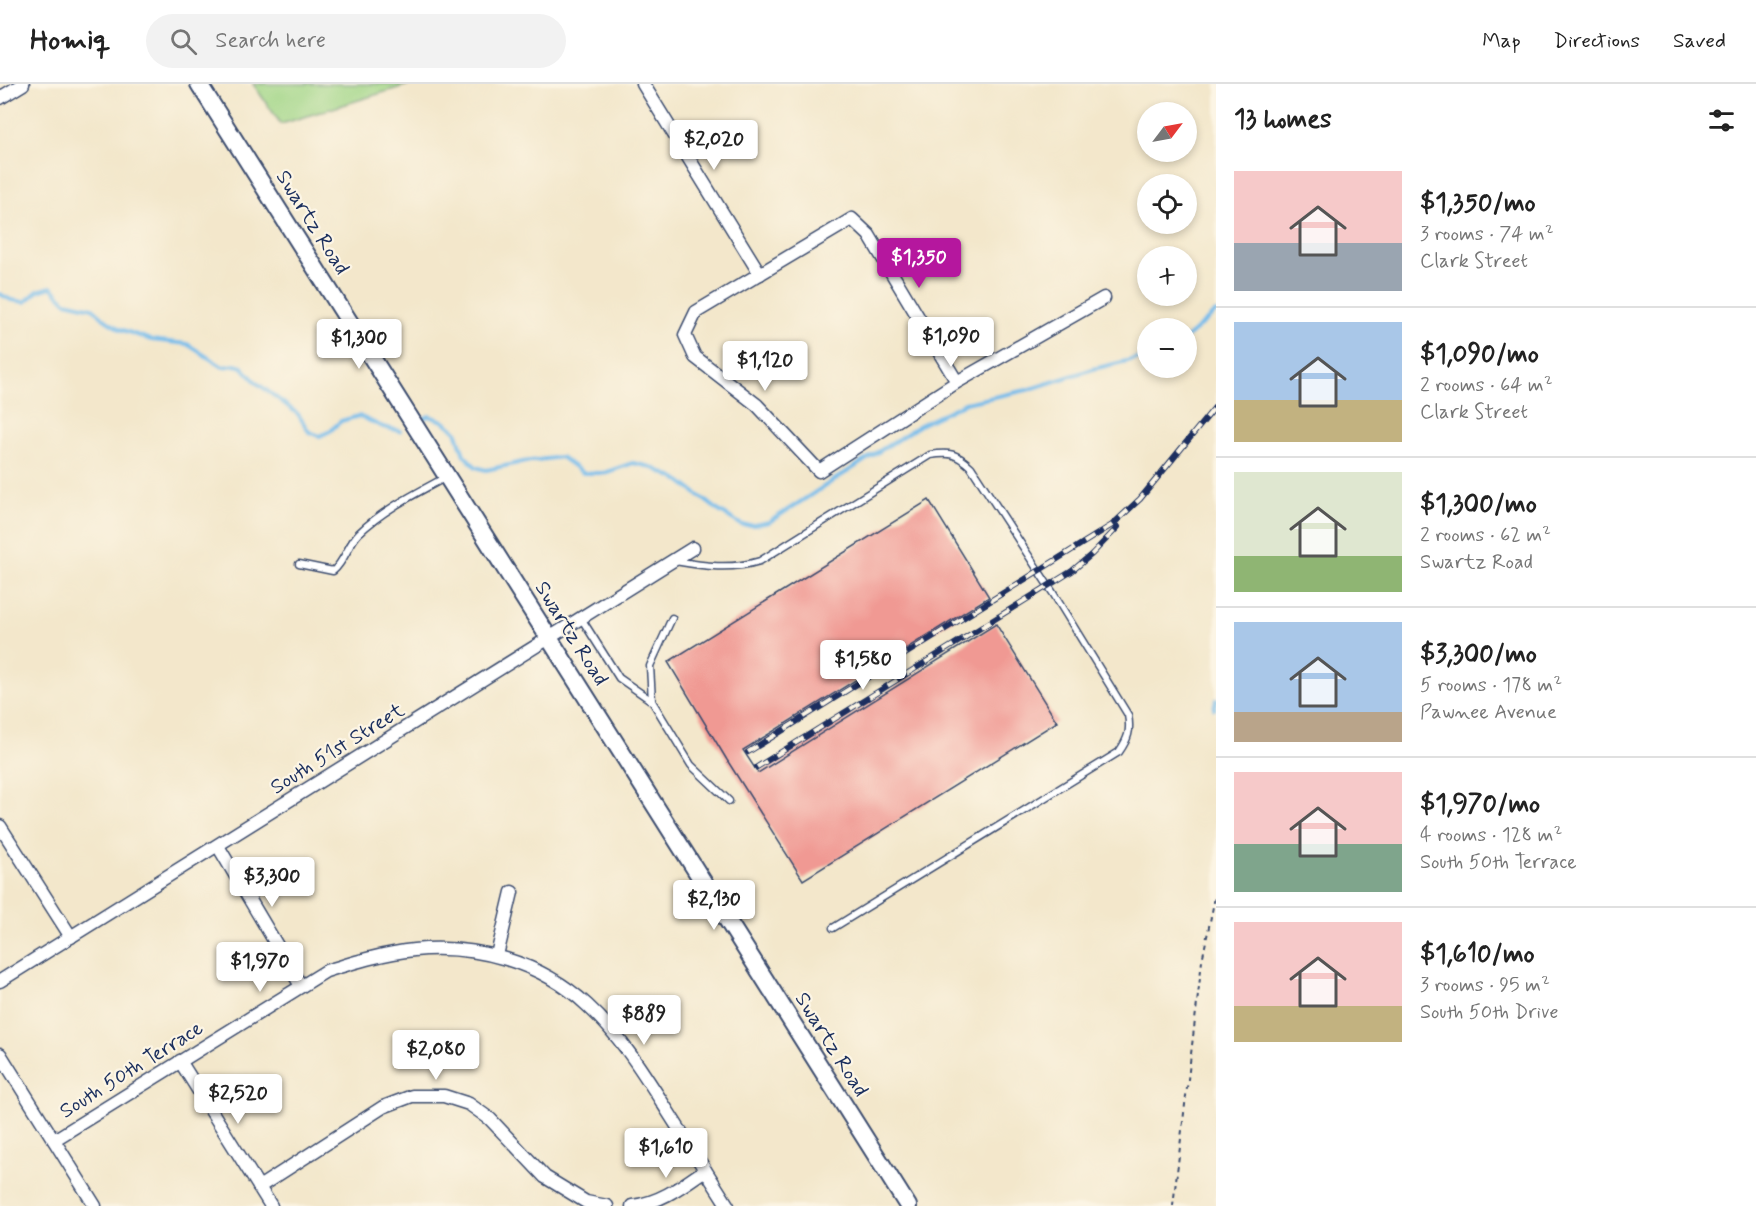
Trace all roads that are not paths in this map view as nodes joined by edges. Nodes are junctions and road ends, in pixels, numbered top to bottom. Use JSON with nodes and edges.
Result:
{"nodes":[{"id":1,"x":23,"y":84,"type":"edge"},
{"id":2,"x":199,"y":84,"type":"edge"},
{"id":3,"x":646,"y":85,"type":"edge"},
{"id":4,"x":0,"y":98,"type":"edge"},
{"id":5,"x":760,"y":274,"type":"junction"},
{"id":6,"x":1104,"y":298,"type":"dead end"},
{"id":7,"x":957,"y":382,"type":"junction"},
{"id":8,"x":446,"y":477,"type":"junction"},
{"id":9,"x":693,"y":548,"type":"dead end"},
{"id":10,"x":672,"y":560,"type":"junction"},
{"id":11,"x":299,"y":564,"type":"dead end"},
{"id":12,"x":580,"y":618,"type":"junction"},
{"id":13,"x":672,"y":618,"type":"dead end"},
{"id":14,"x":548,"y":638,"type":"junction"},
{"id":15,"x":652,"y":701,"type":"junction"},
{"id":16,"x":729,"y":801,"type":"dead end"},
{"id":17,"x":0,"y":826,"type":"edge"},
{"id":18,"x":218,"y":846,"type":"junction"},
{"id":19,"x":512,"y":892,"type":"dead end"},
{"id":20,"x":833,"y":928,"type":"dead end"},
{"id":21,"x":71,"y":937,"type":"junction"},
{"id":22,"x":497,"y":955,"type":"junction"},
{"id":23,"x":0,"y":981,"type":"edge"},
{"id":24,"x":301,"y":986,"type":"junction"},
{"id":25,"x":0,"y":1054,"type":"edge"},
{"id":26,"x":180,"y":1061,"type":"junction"},
{"id":27,"x":54,"y":1140,"type":"junction"},
{"id":28,"x":705,"y":1170,"type":"junction"},
{"id":29,"x":259,"y":1188,"type":"junction"},
{"id":30,"x":95,"y":1206,"type":"edge"},
{"id":31,"x":271,"y":1206,"type":"edge"},
{"id":32,"x":607,"y":1206,"type":"edge"},
{"id":33,"x":632,"y":1206,"type":"edge"},
{"id":34,"x":728,"y":1206,"type":"edge"},
{"id":35,"x":908,"y":1206,"type":"edge"}],
"edges":[{"from":1,"to":4,"type":"street"},
{"from":2,"to":8,"type":"street","name":"Swartz Road"},
{"from":3,"to":5,"type":"street"},
{"from":5,"to":7,"type":"street"},
{"from":5,"to":7,"type":"street"},
{"from":6,"to":7,"type":"street"},
{"from":8,"to":11,"type":"lane"},
{"from":8,"to":14,"type":"street","name":"Swartz Road"},
{"from":9,"to":10,"type":"street","name":"South 51st Street"},
{"from":10,"to":12,"type":"street","name":"South 51st Street"},
{"from":10,"to":20,"type":"lane"},
{"from":12,"to":14,"type":"street","name":"South 51st Street"},
{"from":12,"to":15,"type":"lane"},
{"from":13,"to":15,"type":"lane"},
{"from":14,"to":18,"type":"street","name":"South 51st Street"},
{"from":14,"to":35,"type":"street","name":"Swartz Road"},
{"from":15,"to":16,"type":"lane"},
{"from":17,"to":21,"type":"street"},
{"from":18,"to":21,"type":"street","name":"South 51st Street"},
{"from":18,"to":24,"type":"street"},
{"from":19,"to":22,"type":"street"},
{"from":21,"to":23,"type":"street","name":"South 51st Street"},
{"from":22,"to":24,"type":"street","name":"South 50th Terrace"},
{"from":22,"to":28,"type":"street","name":"South 50th Terrace"},
{"from":24,"to":26,"type":"street","name":"South 50th Terrace"},
{"from":25,"to":27,"type":"street"},
{"from":26,"to":27,"type":"street","name":"South 50th Terrace"},
{"from":26,"to":29,"type":"street"},
{"from":27,"to":30,"type":"street"},
{"from":28,"to":33,"type":"street"},
{"from":28,"to":34,"type":"street","name":"South 50th Terrace"},
{"from":29,"to":31,"type":"street"},
{"from":29,"to":32,"type":"street"}]}
